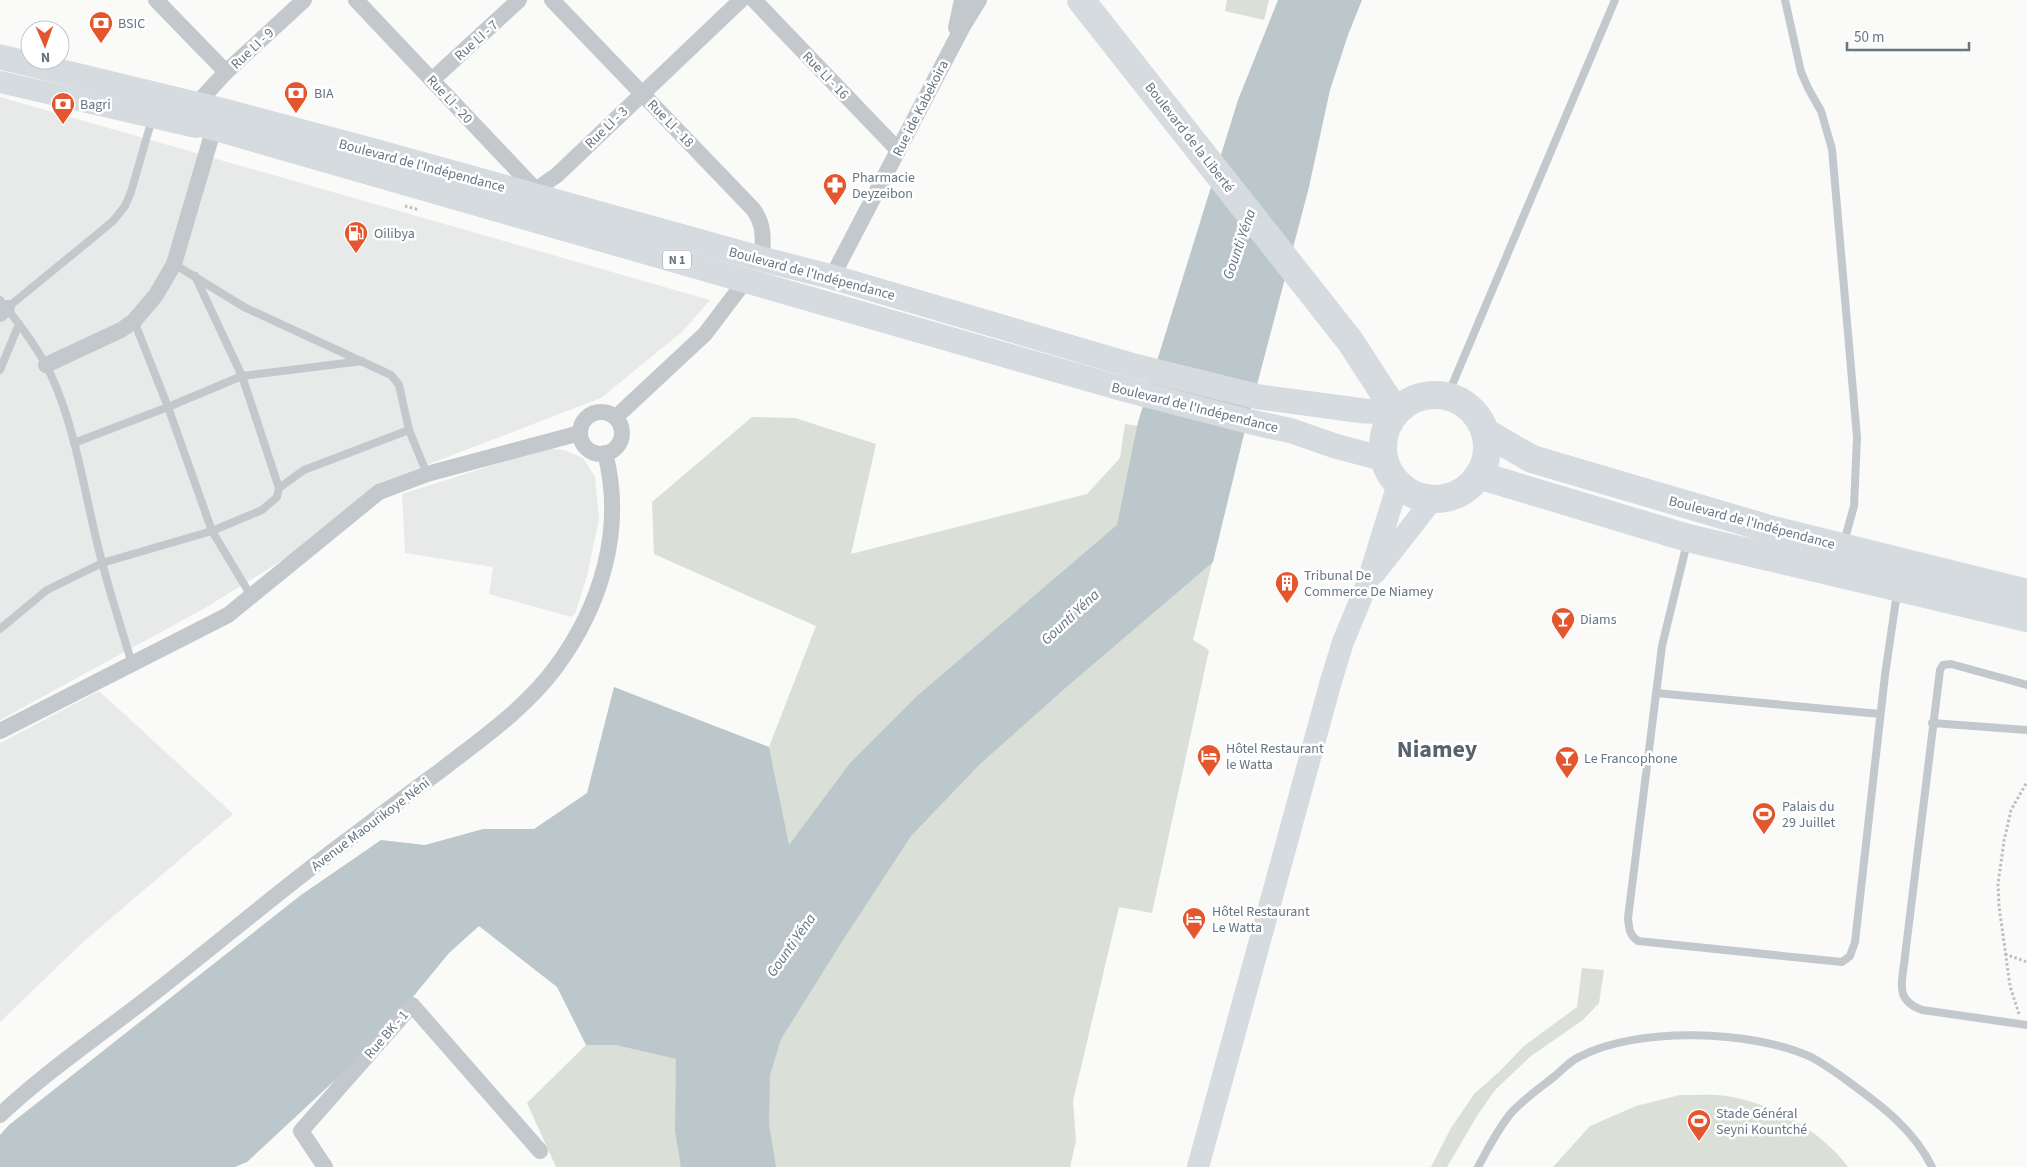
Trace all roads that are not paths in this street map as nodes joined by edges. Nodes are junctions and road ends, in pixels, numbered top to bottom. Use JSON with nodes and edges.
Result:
{"nodes":[{"id":1,"x":156,"y":0,"type":"edge"},
{"id":2,"x":304,"y":0,"type":"edge"},
{"id":3,"x":356,"y":0,"type":"edge"},
{"id":4,"x":519,"y":0,"type":"edge"},
{"id":5,"x":552,"y":0,"type":"edge"},
{"id":6,"x":741,"y":0,"type":"edge"},
{"id":7,"x":754,"y":0,"type":"edge"},
{"id":8,"x":962,"y":0,"type":"edge"},
{"id":9,"x":979,"y":0,"type":"edge"},
{"id":10,"x":1615,"y":0,"type":"edge"},
{"id":11,"x":1785,"y":0,"type":"edge"},
{"id":12,"x":1083,"y":2,"type":"edge"},
{"id":13,"x":0,"y":44,"type":"edge"},
{"id":14,"x":953,"y":45,"type":"junction"},
{"id":15,"x":20,"y":49,"type":"edge"},
{"id":16,"x":0,"y":57,"type":"edge"},
{"id":17,"x":70,"y":63,"type":"edge"},
{"id":18,"x":226,"y":72,"type":"junction"},
{"id":19,"x":0,"y":74,"type":"edge"},
{"id":20,"x":432,"y":80,"type":"junction"},
{"id":21,"x":0,"y":82,"type":"edge"},
{"id":22,"x":642,"y":92,"type":"junction"},
{"id":23,"x":203,"y":97,"type":"junction"},
{"id":24,"x":160,"y":109,"type":"junction"},
{"id":25,"x":224,"y":125,"type":"junction"},
{"id":26,"x":898,"y":150,"type":"junction"},
{"id":27,"x":528,"y":191,"type":"junction"},
{"id":28,"x":762,"y":259,"type":"junction"},
{"id":29,"x":174,"y":264,"type":"junction"},
{"id":30,"x":194,"y":276,"type":"junction"},
{"id":31,"x":832,"y":277,"type":"junction"},
{"id":32,"x":746,"y":280,"type":"junction"},
{"id":33,"x":2,"y":307,"type":"edge"},
{"id":34,"x":134,"y":321,"type":"junction"},
{"id":35,"x":19,"y":324,"type":"junction"},
{"id":36,"x":1350,"y":341,"type":"junction"},
{"id":37,"x":364,"y":361,"type":"junction"},
{"id":38,"x":46,"y":365,"type":"junction"},
{"id":39,"x":0,"y":370,"type":"edge"},
{"id":40,"x":242,"y":376,"type":"junction"},
{"id":41,"x":1447,"y":397,"type":"junction"},
{"id":42,"x":1420,"y":398,"type":"junction"},
{"id":43,"x":168,"y":408,"type":"junction"},
{"id":44,"x":1396,"y":412,"type":"junction"},
{"id":45,"x":616,"y":417,"type":"junction"},
{"id":46,"x":410,"y":430,"type":"junction"},
{"id":47,"x":580,"y":432,"type":"junction"},
{"id":48,"x":1485,"y":432,"type":"junction"},
{"id":49,"x":74,"y":443,"type":"junction"},
{"id":50,"x":606,"y":453,"type":"junction"},
{"id":51,"x":1384,"y":460,"type":"junction"},
{"id":52,"x":427,"y":474,"type":"junction"},
{"id":53,"x":1478,"y":475,"type":"junction"},
{"id":54,"x":1398,"y":484,"type":"junction"},
{"id":55,"x":279,"y":488,"type":"junction"},
{"id":56,"x":1432,"y":499,"type":"junction"},
{"id":57,"x":212,"y":531,"type":"junction"},
{"id":58,"x":1688,"y":538,"type":"junction"},
{"id":59,"x":1843,"y":547,"type":"junction"},
{"id":60,"x":102,"y":563,"type":"junction"},
{"id":61,"x":1367,"y":584,"type":"junction"},
{"id":62,"x":1898,"y":587,"type":"junction"},
{"id":63,"x":2027,"y":593,"type":"edge"},
{"id":64,"x":252,"y":596,"type":"junction"},
{"id":65,"x":2027,"y":618,"type":"edge"},
{"id":66,"x":0,"y":628,"type":"edge"},
{"id":67,"x":132,"y":664,"type":"junction"},
{"id":68,"x":2027,"y":685,"type":"edge"},
{"id":69,"x":1656,"y":693,"type":"junction"},
{"id":70,"x":1880,"y":714,"type":"junction"},
{"id":71,"x":1932,"y":723,"type":"junction"},
{"id":72,"x":2027,"y":730,"type":"edge"},
{"id":73,"x":0,"y":732,"type":"edge"},
{"id":74,"x":2025,"y":1025,"type":"edge"},
{"id":75,"x":0,"y":1115,"type":"edge"},
{"id":76,"x":540,"y":1152,"type":"dead end"},
{"id":77,"x":325,"y":1167,"type":"edge"},
{"id":78,"x":1198,"y":1167,"type":"edge"},
{"id":79,"x":1478,"y":1167,"type":"edge"},
{"id":80,"x":1932,"y":1167,"type":"edge"}],
"edges":[{"from":1,"to":18,"type":"street"},
{"from":2,"to":18,"type":"street","name":"Rue LI - 9"},
{"from":3,"to":20,"type":"street","name":"Rue LI - 20"},
{"from":4,"to":20,"type":"street","name":"Rue LI - 7"},
{"from":5,"to":22,"type":"street","name":"Rue LI - 18"},
{"from":6,"to":22,"type":"street","name":"Rue LI - 3"},
{"from":7,"to":26,"type":"street","name":"Rue LI - 16"},
{"from":8,"to":14,"type":"street"},
{"from":9,"to":14,"type":"street"},
{"from":10,"to":41,"type":"lane"},
{"from":11,"to":59,"type":"lane"},
{"from":12,"to":36,"type":"highway","name":"Boulevard de la Liberté"},
{"from":13,"to":15,"type":"street"},
{"from":14,"to":26,"type":"street","name":"Rue ide Kabekoira"},
{"from":16,"to":24,"type":"main road"},
{"from":17,"to":23,"type":"street","name":"Boulevard de l'Indépendance"},
{"from":18,"to":23,"type":"street","name":"Rue LI - 9"},
{"from":19,"to":24,"type":"main road"},
{"from":20,"to":27,"type":"street","name":"Rue LI - 20"},
{"from":21,"to":24,"type":"street","name":"Boulevard de l'Indépendance"},
{"from":22,"to":27,"type":"street","name":"Rue LI - 3"},
{"from":22,"to":28,"type":"street","name":"Rue LI - 18"},
{"from":23,"to":25,"type":"street","name":"Boulevard de l'Indépendance"},
{"from":24,"to":25,"type":"main road","name":"Boulevard de l'Indépendance"},
{"from":24,"to":33,"type":"lane"},
{"from":25,"to":27,"type":"main road","name":"Boulevard de l'Indépendance"},
{"from":25,"to":29,"type":"street"},
{"from":25,"to":32,"type":"main road","name":"Boulevard de l'Indépendance","number":"N 1"},
{"from":26,"to":31,"type":"street","name":"Rue ide Kabekoira"},
{"from":27,"to":28,"type":"main road","name":"Boulevard de l'Indépendance"},
{"from":28,"to":31,"type":"main road","name":"Boulevard de l'Indépendance"},
{"from":29,"to":30,"type":"lane"},
{"from":29,"to":34,"type":"street"},
{"from":30,"to":37,"type":"lane"},
{"from":30,"to":40,"type":"lane"},
{"from":31,"to":44,"type":"main road","name":"Boulevard de l'Indépendance"},
{"from":32,"to":45,"type":"street"},
{"from":32,"to":51,"type":"main road","name":"Boulevard de l'Indépendance","number":"N 1"},
{"from":33,"to":35,"type":"lane"},
{"from":34,"to":38,"type":"street"},
{"from":34,"to":43,"type":"lane"},
{"from":35,"to":38,"type":"lane"},
{"from":35,"to":39,"type":"lane"},
{"from":36,"to":42,"type":"highway","name":"Boulevard de la Liberté"},
{"from":36,"to":44,"type":"highway","name":"Boulevard de la Liberté"},
{"from":37,"to":40,"type":"lane"},
{"from":37,"to":46,"type":"lane"},
{"from":38,"to":49,"type":"lane"},
{"from":40,"to":43,"type":"lane"},
{"from":40,"to":55,"type":"lane"},
{"from":41,"to":42,"type":"highway"},
{"from":41,"to":48,"type":"highway"},
{"from":42,"to":44,"type":"highway"},
{"from":43,"to":49,"type":"lane"},
{"from":43,"to":57,"type":"lane"},
{"from":44,"to":51,"type":"highway"},
{"from":45,"to":47,"type":"street"},
{"from":45,"to":50,"type":"street"},
{"from":46,"to":52,"type":"lane"},
{"from":46,"to":55,"type":"lane"},
{"from":47,"to":50,"type":"street"},
{"from":47,"to":52,"type":"street"},
{"from":48,"to":53,"type":"highway"},
{"from":48,"to":59,"type":"highway","name":"Boulevard de l'Indépendance"},
{"from":49,"to":60,"type":"lane"},
{"from":50,"to":75,"type":"street","name":"Avenue Maourikoye Néni"},
{"from":51,"to":54,"type":"highway"},
{"from":52,"to":64,"type":"street"},
{"from":53,"to":56,"type":"highway"},
{"from":53,"to":58,"type":"highway","name":"Boulevard de l'Indépendance"},
{"from":54,"to":56,"type":"highway"},
{"from":54,"to":61,"type":"street"},
{"from":55,"to":57,"type":"lane"},
{"from":56,"to":61,"type":"street"},
{"from":57,"to":60,"type":"lane"},
{"from":57,"to":64,"type":"lane"},
{"from":58,"to":62,"type":"highway","name":"Boulevard de l'Indépendance"},
{"from":58,"to":69,"type":"lane"},
{"from":59,"to":63,"type":"highway","name":"Boulevard de l'Indépendance"},
{"from":60,"to":66,"type":"lane"},
{"from":60,"to":67,"type":"lane"},
{"from":61,"to":78,"type":"street"},
{"from":62,"to":65,"type":"highway","name":"Boulevard de l'Indépendance"},
{"from":62,"to":70,"type":"lane"},
{"from":64,"to":67,"type":"street"},
{"from":67,"to":73,"type":"street"},
{"from":68,"to":71,"type":"lane"},
{"from":69,"to":70,"type":"lane"},
{"from":69,"to":70,"type":"lane"},
{"from":71,"to":72,"type":"lane"},
{"from":71,"to":74,"type":"lane"},
{"from":76,"to":77,"type":"street","name":"Rue BK - 1"},
{"from":79,"to":80,"type":"lane"}]}
